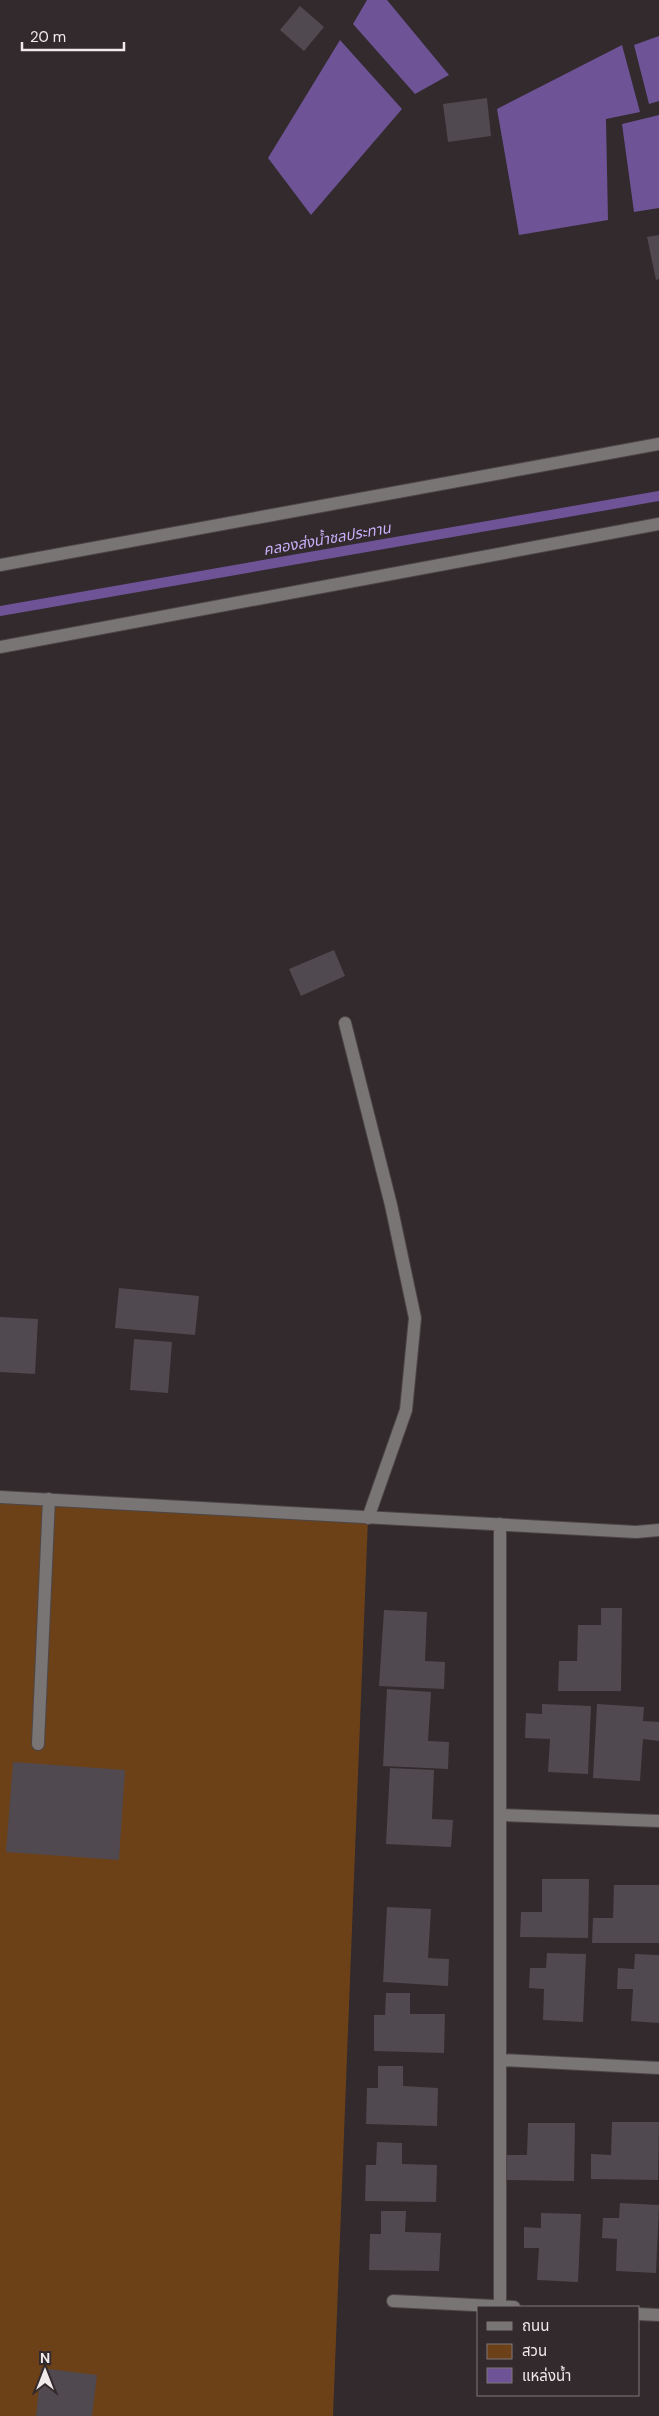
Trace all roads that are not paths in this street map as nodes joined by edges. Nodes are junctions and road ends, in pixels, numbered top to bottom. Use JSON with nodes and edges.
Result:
{"nodes":[{"id":1,"x":659,"y":444,"type":"edge"},
{"id":2,"x":659,"y":524,"type":"edge"},
{"id":3,"x":0,"y":565,"type":"edge"},
{"id":4,"x":0,"y":647,"type":"edge"},
{"id":5,"x":345,"y":1023,"type":"dead end"},
{"id":6,"x":0,"y":1497,"type":"edge"},
{"id":7,"x":49,"y":1500,"type":"junction"},
{"id":8,"x":368,"y":1518,"type":"junction"},
{"id":9,"x":500,"y":1524,"type":"junction"},
{"id":10,"x":659,"y":1530,"type":"edge"},
{"id":11,"x":38,"y":1744,"type":"dead end"},
{"id":12,"x":501,"y":1815,"type":"junction"},
{"id":13,"x":659,"y":1821,"type":"edge"},
{"id":14,"x":501,"y":2060,"type":"junction"},
{"id":15,"x":659,"y":2068,"type":"edge"},
{"id":16,"x":393,"y":2301,"type":"dead end"},
{"id":17,"x":500,"y":2306,"type":"edge"},
{"id":18,"x":639,"y":2314,"type":"edge"},
{"id":19,"x":659,"y":2315,"type":"edge"}],
"edges":[{"from":1,"to":3,"type":"street"},
{"from":2,"to":4,"type":"street"},
{"from":5,"to":8,"type":"street"},
{"from":6,"to":7,"type":"street"},
{"from":7,"to":8,"type":"street"},
{"from":7,"to":11,"type":"street"},
{"from":8,"to":9,"type":"street"},
{"from":9,"to":10,"type":"street"},
{"from":9,"to":12,"type":"street"},
{"from":12,"to":13,"type":"street"},
{"from":12,"to":14,"type":"street"},
{"from":14,"to":15,"type":"street"},
{"from":14,"to":17,"type":"street"},
{"from":16,"to":17,"type":"street"},
{"from":18,"to":19,"type":"street"}]}
